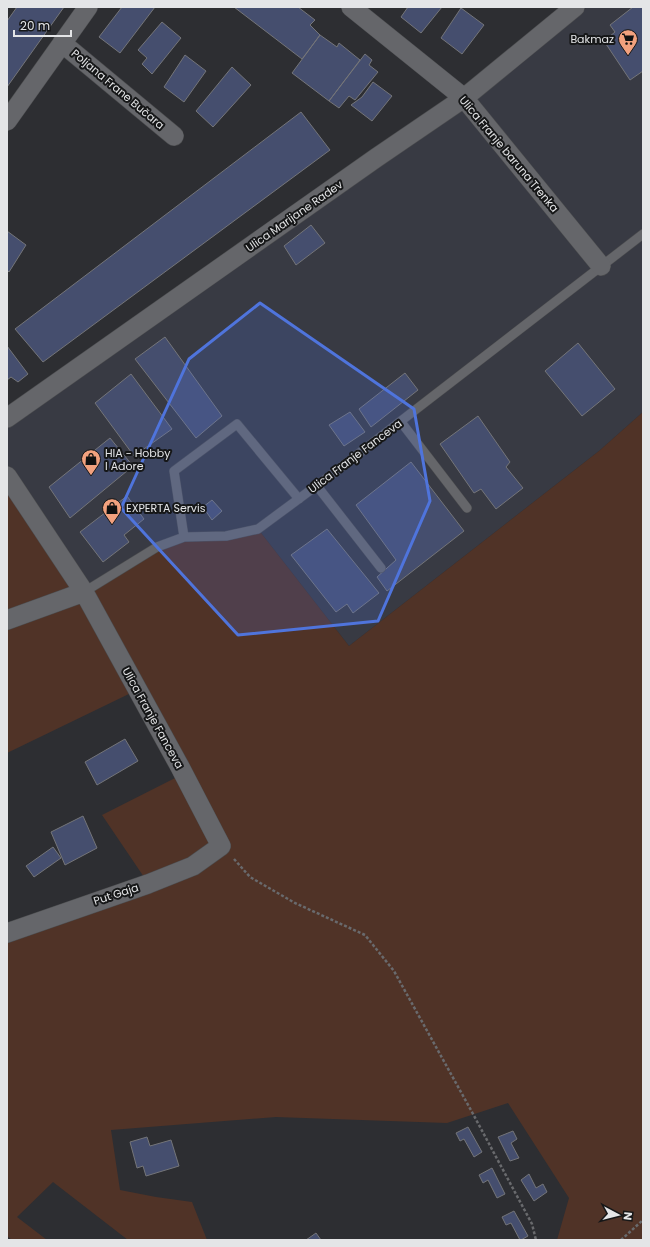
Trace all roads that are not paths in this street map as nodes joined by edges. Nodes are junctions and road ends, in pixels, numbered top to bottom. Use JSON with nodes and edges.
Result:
{"nodes":[{"id":1,"x":88,"y":7,"type":"edge"},
{"id":2,"x":351,"y":7,"type":"edge"},
{"id":3,"x":576,"y":7,"type":"edge"},
{"id":4,"x":62,"y":43,"type":"junction"},
{"id":5,"x":464,"y":98,"type":"junction"},
{"id":6,"x":7,"y":121,"type":"edge"},
{"id":7,"x":174,"y":136,"type":"dead end"},
{"id":8,"x":643,"y":234,"type":"edge"},
{"id":9,"x":601,"y":266,"type":"junction"},
{"id":10,"x":7,"y":418,"type":"edge"},
{"id":11,"x":401,"y":422,"type":"junction"},
{"id":12,"x":7,"y":476,"type":"edge"},
{"id":13,"x":317,"y":486,"type":"junction"},
{"id":14,"x":299,"y":499,"type":"junction"},
{"id":15,"x":467,"y":508,"type":"dead end"},
{"id":16,"x":184,"y":537,"type":"junction"},
{"id":17,"x":381,"y":568,"type":"dead end"},
{"id":18,"x":84,"y":592,"type":"junction"},
{"id":19,"x":7,"y":620,"type":"edge"},
{"id":20,"x":221,"y":846,"type":"joint"},
{"id":21,"x":7,"y":933,"type":"edge"}],
"edges":[{"from":1,"to":4,"type":"street","name":"Poljana Frane Bučara"},
{"from":2,"to":5,"type":"street","name":"Ulica Franje baruna Trenka"},
{"from":3,"to":5,"type":"street","name":"Ulica Marijane Radev"},
{"from":4,"to":6,"type":"street","name":"Poljana Frane Bučara"},
{"from":4,"to":7,"type":"street","name":"Poljana Frane Bučara"},
{"from":5,"to":9,"type":"street","name":"Ulica Franje baruna Trenka"},
{"from":5,"to":10,"type":"street","name":"Ulica Marijane Radev"},
{"from":8,"to":9,"type":"lane","name":"Ulica Franje Fanceva"},
{"from":9,"to":11,"type":"lane","name":"Ulica Franje Fanceva"},
{"from":11,"to":13,"type":"lane","name":"Ulica Franje Fanceva"},
{"from":11,"to":15,"type":"lane"},
{"from":12,"to":18,"type":"street","name":"Ulica Franje Fanceva"},
{"from":13,"to":14,"type":"lane","name":"Ulica Franje Fanceva"},
{"from":13,"to":17,"type":"lane"},
{"from":14,"to":16,"type":"lane","name":"Ulica Franje Fanceva"},
{"from":14,"to":16,"type":"lane"},
{"from":16,"to":18,"type":"lane","name":"Ulica Franje Fanceva"},
{"from":18,"to":19,"type":"street"},
{"from":18,"to":20,"type":"street","name":"Ulica Franje Fanceva"},
{"from":20,"to":21,"type":"street","name":"Put Gaja"}]}
